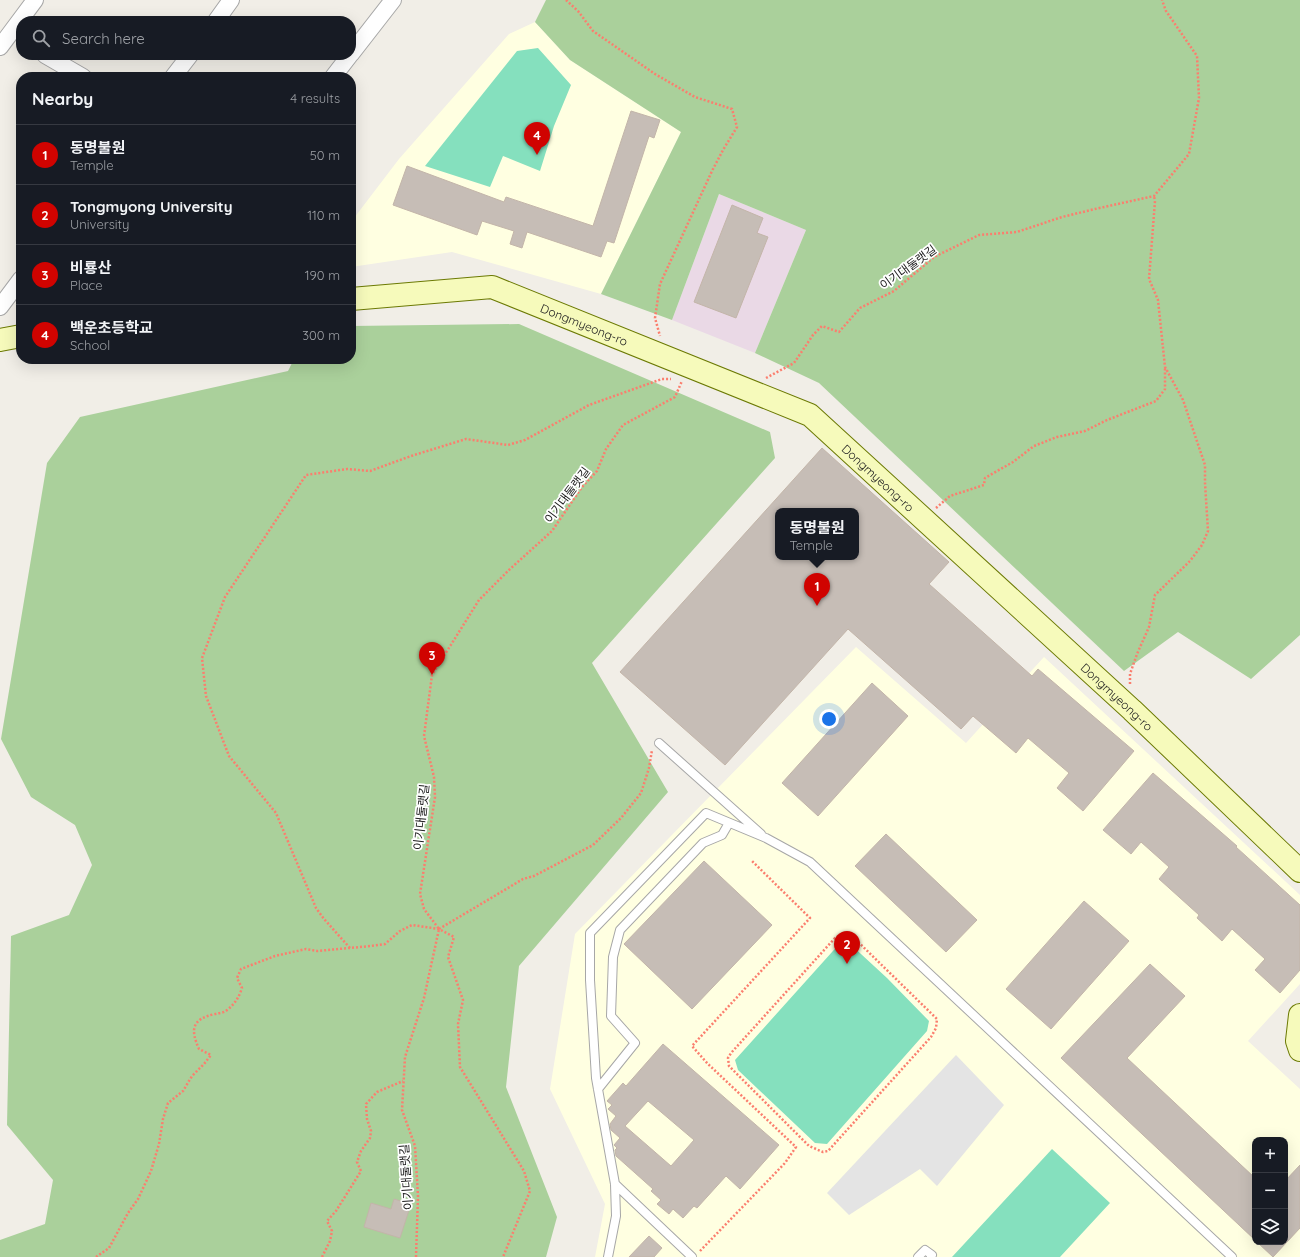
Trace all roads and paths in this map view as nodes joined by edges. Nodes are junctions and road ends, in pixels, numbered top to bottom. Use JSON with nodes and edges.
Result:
{"nodes":[{"id":1,"x":35,"y":0,"type":"edge"},
{"id":2,"x":231,"y":0,"type":"edge"},
{"id":3,"x":393,"y":0,"type":"edge"},
{"id":4,"x":566,"y":0,"type":"edge"},
{"id":5,"x":1162,"y":0,"type":"edge"},
{"id":6,"x":24,"y":16,"type":"edge"},
{"id":7,"x":220,"y":16,"type":"edge"},
{"id":8,"x":16,"y":27,"type":"edge"},
{"id":9,"x":8,"y":38,"type":"edge"},
{"id":10,"x":356,"y":48,"type":"edge"},
{"id":11,"x":54,"y":60,"type":"edge"},
{"id":12,"x":186,"y":60,"type":"edge"},
{"id":13,"x":347,"y":60,"type":"edge"},
{"id":14,"x":74,"y":72,"type":"edge"},
{"id":15,"x":177,"y":72,"type":"edge"},
{"id":16,"x":337,"y":72,"type":"edge"},
{"id":17,"x":1154,"y":196,"type":"junction"},
{"id":18,"x":16,"y":286,"type":"edge"},
{"id":19,"x":356,"y":299,"type":"edge"},
{"id":20,"x":0,"y":307,"type":"edge"},
{"id":21,"x":16,"y":337,"type":"edge"},
{"id":22,"x":0,"y":340,"type":"edge"},
{"id":23,"x":667,"y":358,"type":"junction"},
{"id":24,"x":1165,"y":367,"type":"junction"},
{"id":25,"x":763,"y":379,"type":"dead end"},
{"id":26,"x":923,"y":518,"type":"junction"},
{"id":27,"x":1132,"y":710,"type":"junction"},
{"id":28,"x":660,"y":743,"type":"joint"},
{"id":29,"x":729,"y":823,"type":"junction"},
{"id":30,"x":766,"y":838,"type":"junction"},
{"id":31,"x":752,"y":861,"type":"dead end"},
{"id":32,"x":1300,"y":871,"type":"edge"},
{"id":33,"x":438,"y":929,"type":"junction"},
{"id":34,"x":350,"y":948,"type":"junction"},
{"id":35,"x":1300,"y":1015,"type":"edge"},
{"id":36,"x":937,"y":1019,"type":"joint"},
{"id":37,"x":1300,"y":1050,"type":"edge"},
{"id":38,"x":403,"y":1081,"type":"junction"},
{"id":39,"x":598,"y":1089,"type":"junction"},
{"id":40,"x":615,"y":1184,"type":"junction"},
{"id":41,"x":700,"y":1252,"type":"dead end"},
{"id":42,"x":96,"y":1257,"type":"edge"},
{"id":43,"x":322,"y":1257,"type":"edge"},
{"id":44,"x":416,"y":1257,"type":"edge"},
{"id":45,"x":503,"y":1257,"type":"edge"},
{"id":46,"x":608,"y":1257,"type":"edge"},
{"id":47,"x":692,"y":1257,"type":"edge"},
{"id":48,"x":918,"y":1257,"type":"edge"},
{"id":49,"x":931,"y":1257,"type":"edge"},
{"id":50,"x":1232,"y":1257,"type":"edge"}],
"edges":[{"from":1,"to":6,"type":"street"},
{"from":2,"to":7,"type":"street"},
{"from":3,"to":10,"type":"street"},
{"from":4,"to":23,"type":"path"},
{"from":5,"to":17,"type":"path"},
{"from":8,"to":9,"type":"street"},
{"from":11,"to":14,"type":"street"},
{"from":12,"to":15,"type":"street"},
{"from":13,"to":16,"type":"street"},
{"from":17,"to":24,"type":"path"},
{"from":17,"to":25,"type":"path","name":"이기대둘랫길"},
{"from":18,"to":20,"type":"street"},
{"from":19,"to":23,"type":"street","name":"Dongmyeong-ro"},
{"from":21,"to":22,"type":"street"},
{"from":23,"to":26,"type":"street","name":"Dongmyeong-ro"},
{"from":24,"to":26,"type":"path"},
{"from":24,"to":27,"type":"path"},
{"from":26,"to":27,"type":"street","name":"Dongmyeong-ro"},
{"from":27,"to":32,"type":"street","name":"Dongmyeong-ro"},
{"from":28,"to":30,"type":"lane"},
{"from":28,"to":33,"type":"path"},
{"from":29,"to":30,"type":"lane"},
{"from":29,"to":39,"type":"lane"},
{"from":29,"to":39,"type":"lane"},
{"from":30,"to":50,"type":"lane"},
{"from":31,"to":41,"type":"path"},
{"from":33,"to":34,"type":"path"},
{"from":33,"to":34,"type":"path","name":"이기대둘랫길"},
{"from":33,"to":38,"type":"path","name":"이기대둘랫길"},
{"from":33,"to":45,"type":"path"},
{"from":34,"to":42,"type":"path"},
{"from":35,"to":37,"type":"street"},
{"from":36,"to":36,"type":"path"},
{"from":38,"to":43,"type":"path"},
{"from":38,"to":44,"type":"path","name":"이기대둘랫길"},
{"from":39,"to":40,"type":"lane"},
{"from":40,"to":46,"type":"lane"},
{"from":40,"to":47,"type":"lane"},
{"from":48,"to":49,"type":"lane"}]}
